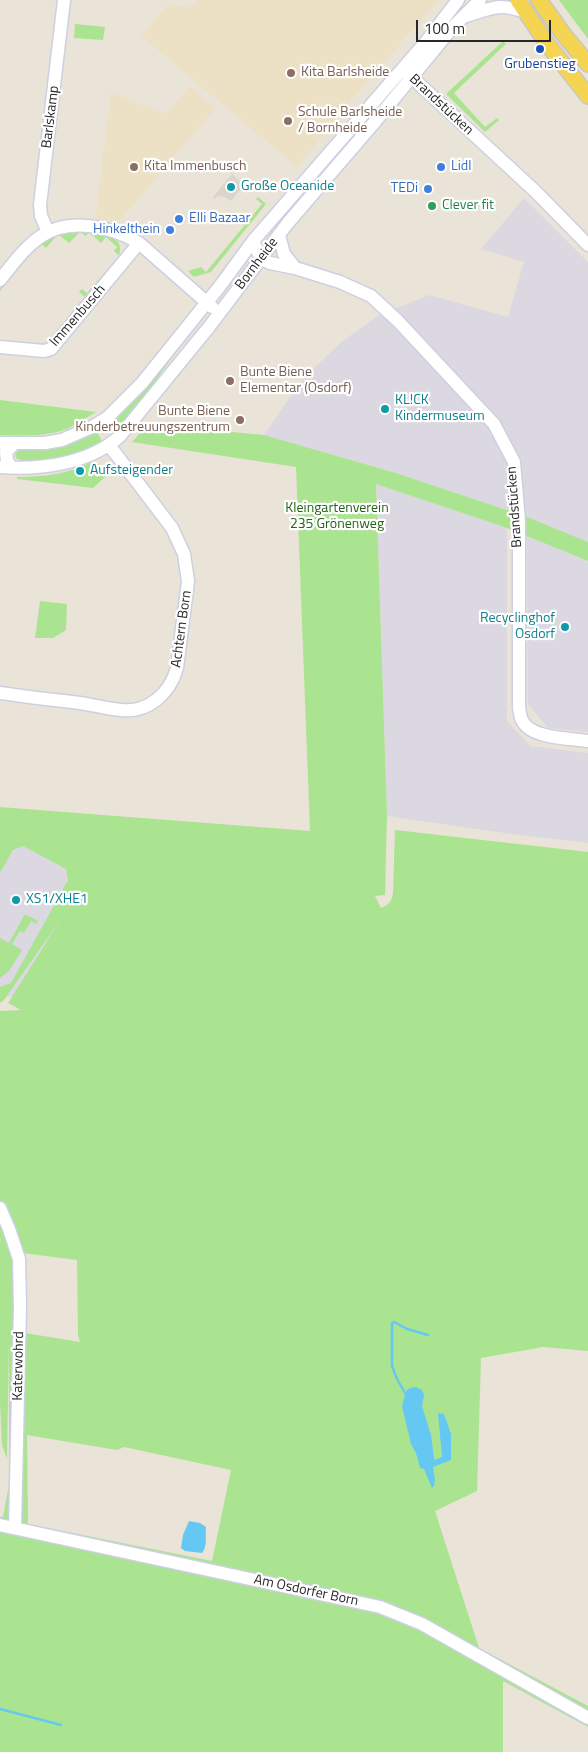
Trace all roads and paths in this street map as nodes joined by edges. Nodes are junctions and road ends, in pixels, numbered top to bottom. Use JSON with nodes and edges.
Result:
{"nodes":[{"id":1,"x":64,"y":0,"type":"edge"},
{"id":2,"x":458,"y":0,"type":"edge"},
{"id":3,"x":480,"y":0,"type":"edge"},
{"id":4,"x":518,"y":0,"type":"edge"},
{"id":5,"x":539,"y":0,"type":"edge"},
{"id":6,"x":527,"y":13,"type":"junction"},
{"id":7,"x":464,"y":17,"type":"junction"},
{"id":8,"x":588,"y":64,"type":"edge"},
{"id":9,"x":407,"y":73,"type":"junction"},
{"id":10,"x":588,"y":96,"type":"edge"},
{"id":11,"x":48,"y":232,"type":"junction"},
{"id":12,"x":279,"y":235,"type":"junction"},
{"id":13,"x":253,"y":241,"type":"junction"},
{"id":14,"x":138,"y":244,"type":"junction"},
{"id":15,"x":588,"y":245,"type":"edge"},
{"id":16,"x":261,"y":259,"type":"junction"},
{"id":17,"x":295,"y":268,"type":"junction"},
{"id":18,"x":0,"y":280,"type":"edge"},
{"id":19,"x":207,"y":302,"type":"junction"},
{"id":20,"x":220,"y":313,"type":"junction"},
{"id":21,"x":0,"y":347,"type":"edge"},
{"id":22,"x":0,"y":443,"type":"edge"},
{"id":23,"x":15,"y":443,"type":"junction"},
{"id":24,"x":109,"y":445,"type":"junction"},
{"id":25,"x":6,"y":468,"type":"edge"},
{"id":26,"x":0,"y":694,"type":"edge"},
{"id":27,"x":588,"y":740,"type":"edge"},
{"id":28,"x":0,"y":1208,"type":"edge"},
{"id":29,"x":0,"y":1525,"type":"edge"},
{"id":30,"x":16,"y":1528,"type":"junction"},
{"id":31,"x":588,"y":1718,"type":"edge"}],
"edges":[{"from":1,"to":11,"type":"street","name":"Barlskamp"},
{"from":2,"to":9,"type":"street","name":"Bornheide"},
{"from":3,"to":7,"type":"street","name":"Bornheide"},
{"from":4,"to":6,"type":"main road"},
{"from":5,"to":8,"type":"main road"},
{"from":6,"to":7,"type":"street"},
{"from":6,"to":10,"type":"main road"},
{"from":7,"to":9,"type":"street","name":"Bornheide"},
{"from":9,"to":12,"type":"street","name":"Bornheide"},
{"from":9,"to":13,"type":"street","name":"Bornheide"},
{"from":9,"to":15,"type":"street","name":"Brandstücken"},
{"from":11,"to":14,"type":"street"},
{"from":11,"to":18,"type":"street"},
{"from":12,"to":16,"type":"street","name":"Bornheide"},
{"from":12,"to":17,"type":"street"},
{"from":13,"to":16,"type":"street"},
{"from":13,"to":19,"type":"street","name":"Bornheide"},
{"from":14,"to":19,"type":"street"},
{"from":14,"to":21,"type":"street","name":"Immenbusch"},
{"from":16,"to":17,"type":"street","name":"Brandstücken"},
{"from":16,"to":20,"type":"street","name":"Bornheide"},
{"from":17,"to":27,"type":"street","name":"Brandstücken"},
{"from":19,"to":20,"type":"street"},
{"from":19,"to":23,"type":"street","name":"Bornheide"},
{"from":20,"to":24,"type":"street","name":"Bornheide"},
{"from":22,"to":23,"type":"street","name":"Bornheide"},
{"from":23,"to":25,"type":"street"},
{"from":24,"to":25,"type":"street","name":"Bornheide"},
{"from":24,"to":26,"type":"street","name":"Achtern Born"},
{"from":28,"to":30,"type":"street","name":"Katerwohrd"},
{"from":29,"to":30,"type":"street","name":"Am Osdorfer Born"},
{"from":30,"to":31,"type":"street","name":"Am Osdorfer Born"}]}
